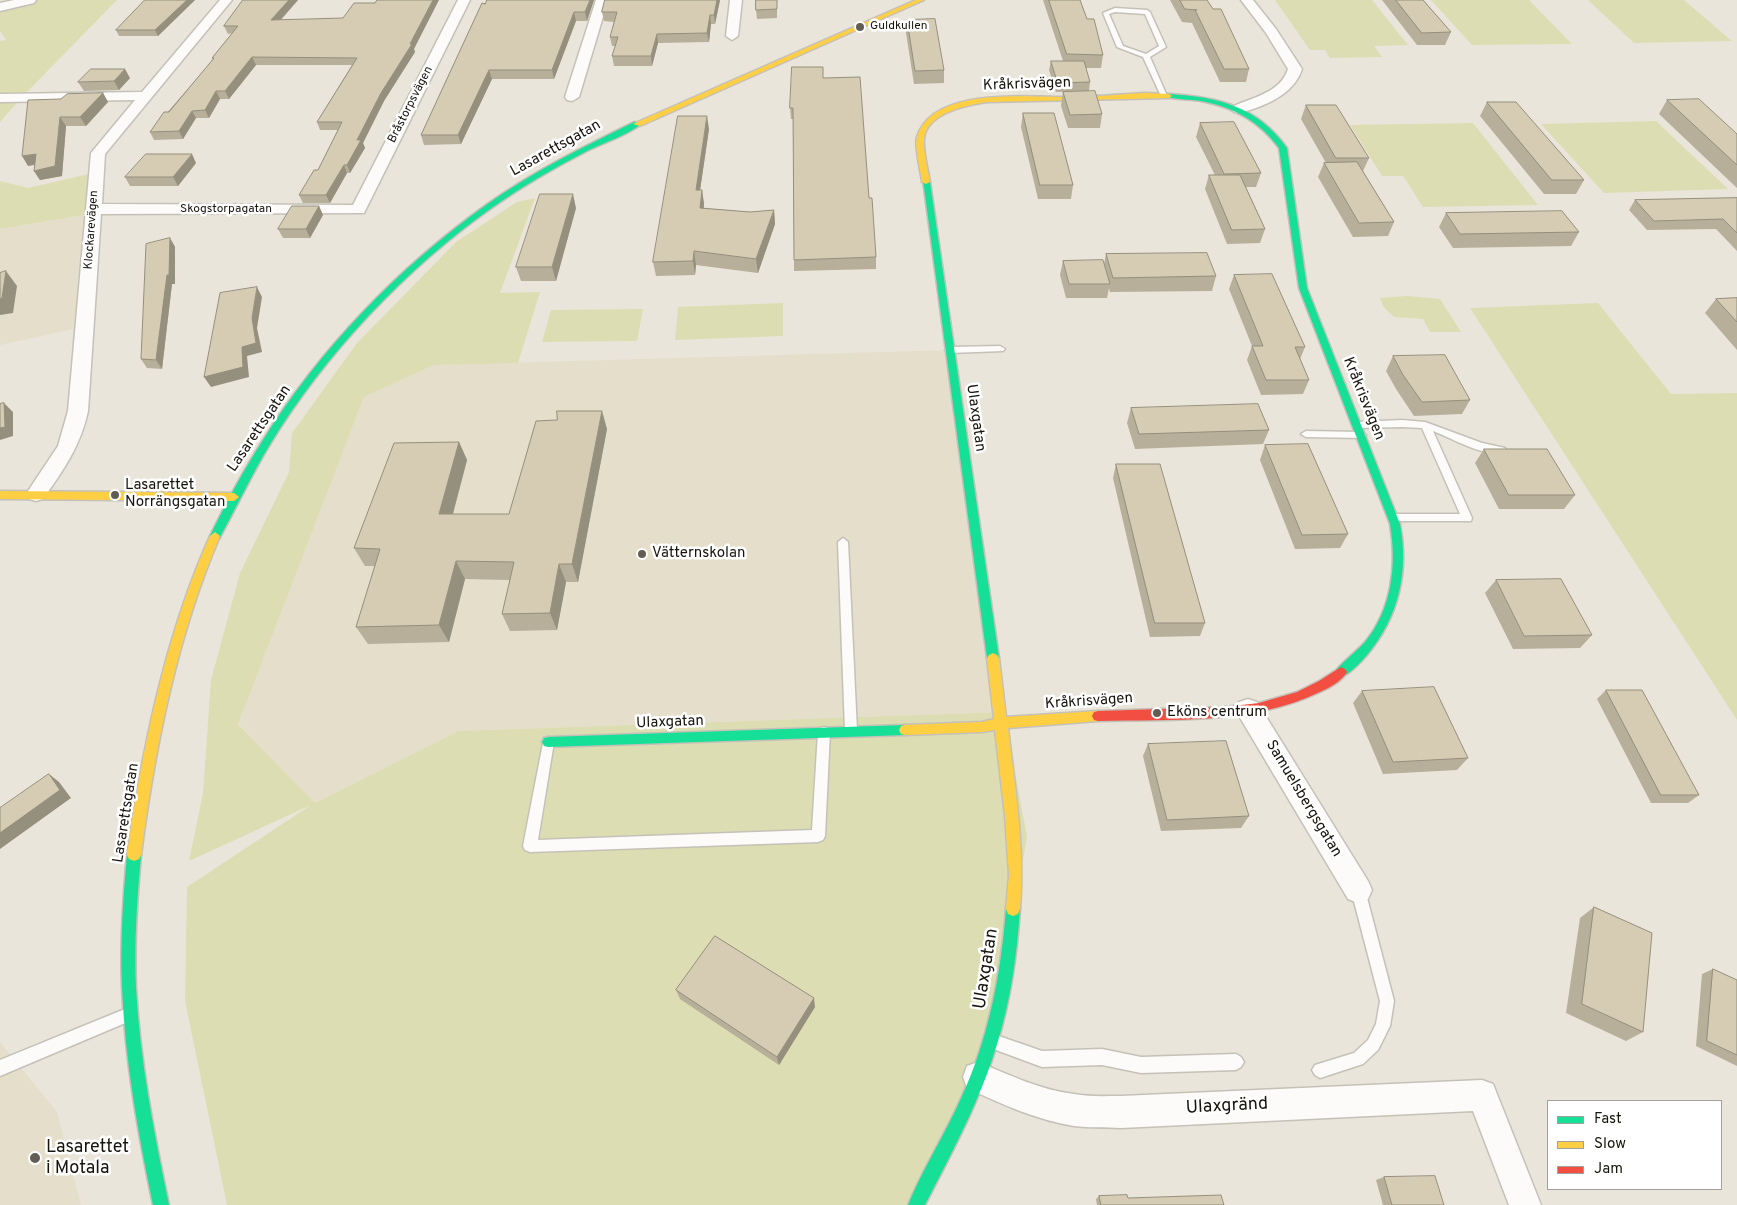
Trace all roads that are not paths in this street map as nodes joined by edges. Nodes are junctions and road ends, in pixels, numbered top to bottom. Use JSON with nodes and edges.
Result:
{"nodes":[{"id":1,"x":30,"y":0,"type":"edge"},
{"id":2,"x":226,"y":0,"type":"edge"},
{"id":3,"x":464,"y":0,"type":"edge"},
{"id":4,"x":602,"y":0,"type":"edge"},
{"id":5,"x":736,"y":0,"type":"edge"},
{"id":6,"x":921,"y":0,"type":"edge"},
{"id":7,"x":1247,"y":0,"type":"edge"},
{"id":8,"x":0,"y":7,"type":"edge"},
{"id":9,"x":732,"y":36,"type":"dead end"},
{"id":10,"x":1146,"y":56,"type":"junction"},
{"id":11,"x":144,"y":96,"type":"junction"},
{"id":12,"x":1164,"y":96,"type":"junction"},
{"id":13,"x":572,"y":97,"type":"dead end"},
{"id":14,"x":0,"y":98,"type":"edge"},
{"id":15,"x":1239,"y":109,"type":"junction"},
{"id":16,"x":928,"y":120,"type":"joint"},
{"id":17,"x":94,"y":209,"type":"junction"},
{"id":18,"x":358,"y":210,"type":"joint"},
{"id":19,"x":1000,"y":349,"type":"dead end"},
{"id":20,"x":950,"y":350,"type":"junction"},
{"id":21,"x":1425,"y":425,"type":"junction"},
{"id":22,"x":1359,"y":430,"type":"junction"},
{"id":23,"x":1306,"y":434,"type":"dead end"},
{"id":24,"x":1509,"y":450,"type":"edge"},
{"id":25,"x":36,"y":494,"type":"junction"},
{"id":26,"x":0,"y":495,"type":"edge"},
{"id":27,"x":234,"y":497,"type":"junction"},
{"id":28,"x":1393,"y":518,"type":"junction"},
{"id":29,"x":844,"y":542,"type":"dead end"},
{"id":30,"x":1248,"y":710,"type":"junction"},
{"id":31,"x":1002,"y":723,"type":"junction"},
{"id":32,"x":824,"y":732,"type":"junction"},
{"id":33,"x":851,"y":732,"type":"junction"},
{"id":34,"x":548,"y":742,"type":"joint"},
{"id":35,"x":1358,"y":890,"type":"joint"},
{"id":36,"x":130,"y":1014,"type":"junction"},
{"id":37,"x":991,"y":1042,"type":"junction"},
{"id":38,"x":1236,"y":1062,"type":"dead end"},
{"id":39,"x":0,"y":1068,"type":"edge"},
{"id":40,"x":1320,"y":1070,"type":"dead end"},
{"id":41,"x":978,"y":1078,"type":"junction"},
{"id":42,"x":161,"y":1205,"type":"edge"},
{"id":43,"x":916,"y":1205,"type":"edge"},
{"id":44,"x":1525,"y":1205,"type":"edge"}],
"edges":[{"from":1,"to":8,"type":"street"},
{"from":2,"to":11,"type":"street","name":"Klockarevägen"},
{"from":3,"to":18,"type":"street","name":"Bråstorpsvägen"},
{"from":4,"to":13,"type":"street"},
{"from":5,"to":9,"type":"street"},
{"from":6,"to":27,"type":"street","name":"Lasarettsgatan"},
{"from":7,"to":15,"type":"street"},
{"from":10,"to":10,"type":"lane"},
{"from":10,"to":12,"type":"lane"},
{"from":11,"to":14,"type":"street"},
{"from":11,"to":17,"type":"street","name":"Klockarevägen"},
{"from":12,"to":15,"type":"street","name":"Kråkrisvägen"},
{"from":12,"to":16,"type":"street","name":"Kråkrisvägen"},
{"from":15,"to":22,"type":"street","name":"Kråkrisvägen"},
{"from":16,"to":20,"type":"street","name":"Ulaxgatan"},
{"from":17,"to":18,"type":"street","name":"Skogstorpagatan"},
{"from":17,"to":25,"type":"street","name":"Klockarevägen"},
{"from":19,"to":20,"type":"lane"},
{"from":20,"to":31,"type":"street","name":"Ulaxgatan"},
{"from":21,"to":22,"type":"lane"},
{"from":21,"to":24,"type":"lane"},
{"from":21,"to":28,"type":"lane"},
{"from":22,"to":23,"type":"lane"},
{"from":22,"to":28,"type":"street","name":"Kråkrisvägen"},
{"from":25,"to":26,"type":"street"},
{"from":25,"to":27,"type":"street"},
{"from":27,"to":36,"type":"street","name":"Lasarettsgatan"},
{"from":28,"to":30,"type":"street","name":"Kråkrisvägen"},
{"from":29,"to":33,"type":"lane"},
{"from":30,"to":31,"type":"street","name":"Kråkrisvägen"},
{"from":30,"to":35,"type":"street","name":"Samuelsbergsgatan"},
{"from":31,"to":33,"type":"street","name":"Ulaxgatan"},
{"from":31,"to":37,"type":"street","name":"Ulaxgatan"},
{"from":32,"to":33,"type":"street","name":"Ulaxgatan"},
{"from":32,"to":34,"type":"street","name":"Ulaxgatan"},
{"from":32,"to":34,"type":"lane"},
{"from":35,"to":40,"type":"lane"},
{"from":36,"to":39,"type":"lane"},
{"from":36,"to":42,"type":"street","name":"Lasarettsgatan"},
{"from":37,"to":38,"type":"lane"},
{"from":37,"to":41,"type":"street","name":"Ulaxgatan"},
{"from":41,"to":43,"type":"street","name":"Ulaxgatan"},
{"from":41,"to":44,"type":"street","name":"Ulaxgränd"}]}
